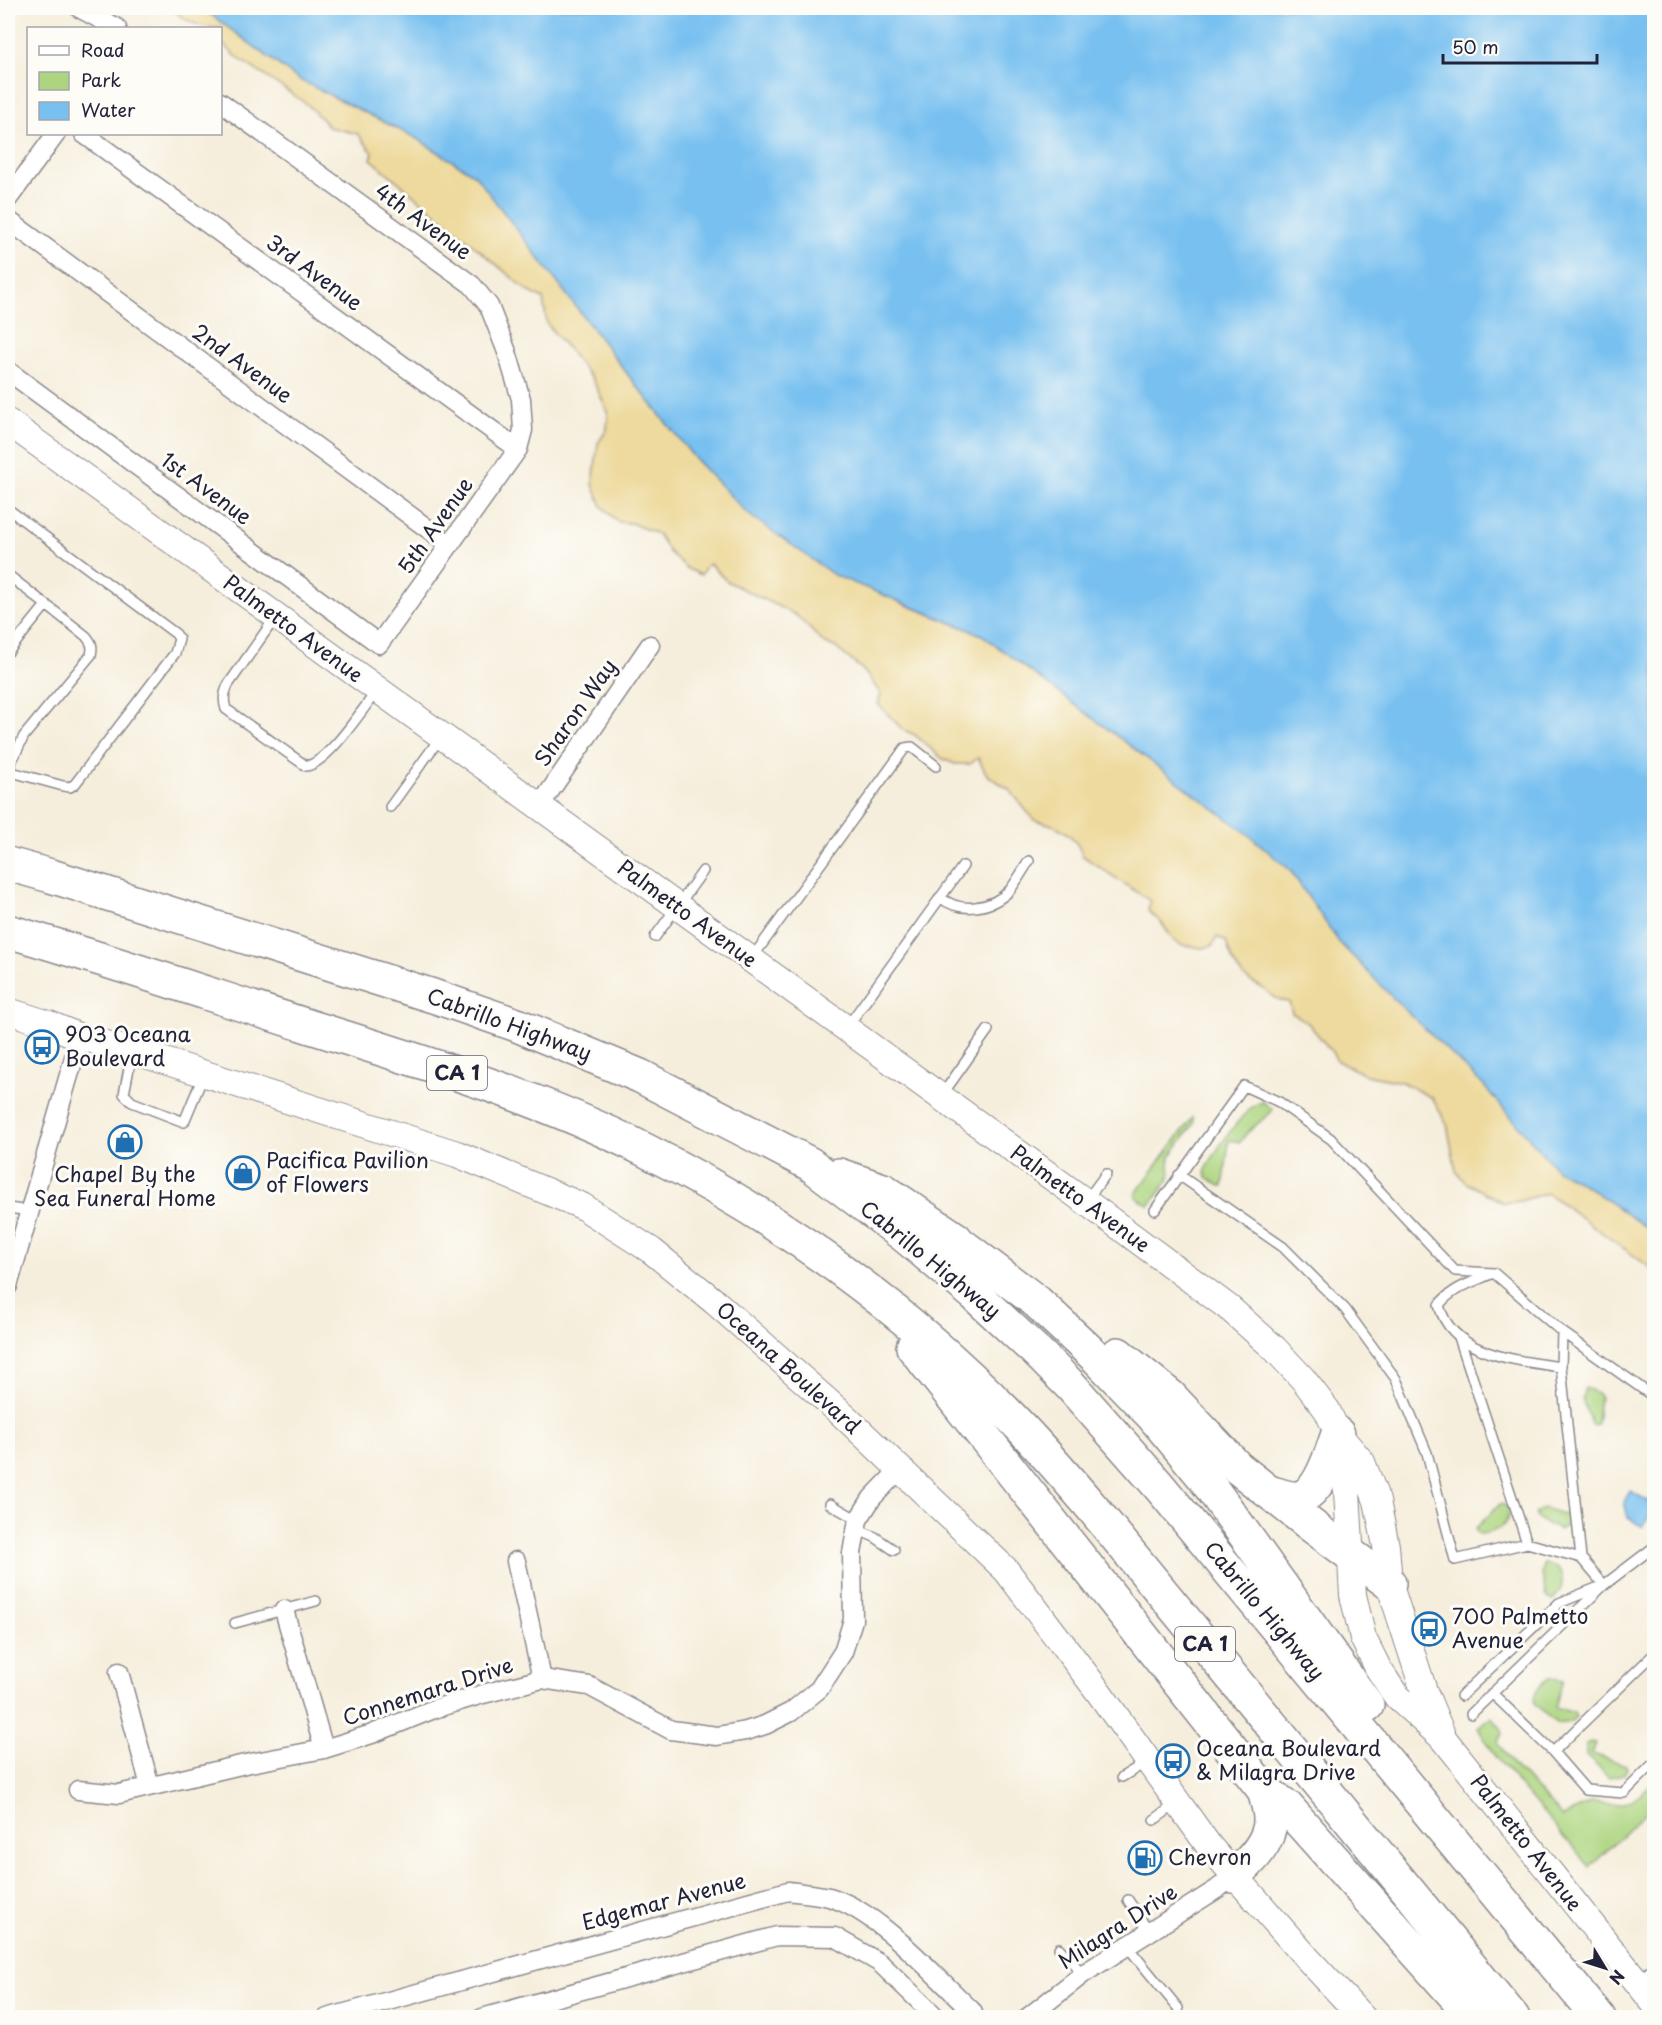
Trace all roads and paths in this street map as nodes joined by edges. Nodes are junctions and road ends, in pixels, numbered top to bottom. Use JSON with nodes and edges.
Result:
{"nodes":[{"id":1,"x":79,"y":8,"type":"edge"},
{"id":2,"x":115,"y":27,"type":"edge"},
{"id":3,"x":222,"y":103,"type":"edge"},
{"id":4,"x":55,"y":135,"type":"edge"},
{"id":5,"x":85,"y":135,"type":"edge"},
{"id":6,"x":8,"y":199,"type":"edge"},
{"id":7,"x":8,"y":220,"type":"edge"},
{"id":8,"x":8,"y":371,"type":"edge"},
{"id":9,"x":9,"y":426,"type":"edge"},
{"id":10,"x":523,"y":430,"type":"joint"},
{"id":11,"x":518,"y":450,"type":"junction"},
{"id":12,"x":8,"y":509,"type":"edge"},
{"id":13,"x":450,"y":545,"type":"junction"},
{"id":14,"x":8,"y":575,"type":"edge"},
{"id":15,"x":46,"y":605,"type":"junction"},
{"id":16,"x":276,"y":616,"type":"junction"},
{"id":17,"x":379,"y":644,"type":"joint"},
{"id":18,"x":650,"y":645,"type":"dead end"},
{"id":19,"x":8,"y":652,"type":"edge"},
{"id":20,"x":378,"y":690,"type":"junction"},
{"id":21,"x":441,"y":736,"type":"junction"},
{"id":22,"x":936,"y":766,"type":"dead end"},
{"id":23,"x":8,"y":770,"type":"edge"},
{"id":24,"x":390,"y":807,"type":"dead end"},
{"id":25,"x":538,"y":807,"type":"junction"},
{"id":26,"x":1029,"y":861,"type":"dead end"},
{"id":27,"x":8,"y":864,"type":"edge"},
{"id":28,"x":963,"y":866,"type":"dead end"},
{"id":29,"x":703,"y":871,"type":"dead end"},
{"id":30,"x":940,"y":897,"type":"junction"},
{"id":31,"x":678,"y":908,"type":"junction"},
{"id":32,"x":8,"y":932,"type":"edge"},
{"id":33,"x":655,"y":937,"type":"dead end"},
{"id":34,"x":751,"y":960,"type":"junction"},
{"id":35,"x":8,"y":1011,"type":"edge"},
{"id":36,"x":846,"y":1029,"type":"junction"},
{"id":37,"x":988,"y":1030,"type":"dead end"},
{"id":38,"x":80,"y":1037,"type":"junction"},
{"id":39,"x":133,"y":1051,"type":"junction"},
{"id":40,"x":204,"y":1074,"type":"junction"},
{"id":41,"x":941,"y":1097,"type":"junction"},
{"id":42,"x":810,"y":1164,"type":"junction"},
{"id":43,"x":1106,"y":1174,"type":"dead end"},
{"id":44,"x":1179,"y":1175,"type":"junction"},
{"id":45,"x":1086,"y":1202,"type":"junction"},
{"id":46,"x":8,"y":1208,"type":"edge"},
{"id":47,"x":1155,"y":1210,"type":"dead end"},
{"id":48,"x":30,"y":1211,"type":"junction"},
{"id":49,"x":938,"y":1227,"type":"junction"},
{"id":50,"x":1494,"y":1273,"type":"junction"},
{"id":51,"x":8,"y":1286,"type":"edge"},
{"id":52,"x":872,"y":1294,"type":"junction"},
{"id":53,"x":1562,"y":1332,"type":"junction"},
{"id":54,"x":1459,"y":1336,"type":"junction"},
{"id":55,"x":1561,"y":1368,"type":"junction"},
{"id":56,"x":1654,"y":1397,"type":"edge"},
{"id":57,"x":1338,"y":1434,"type":"junction"},
{"id":58,"x":899,"y":1470,"type":"junction"},
{"id":59,"x":1269,"y":1492,"type":"junction"},
{"id":60,"x":830,"y":1504,"type":"dead end"},
{"id":61,"x":857,"y":1525,"type":"junction"},
{"id":62,"x":1527,"y":1542,"type":"junction"},
{"id":63,"x":1654,"y":1547,"type":"edge"},
{"id":64,"x":894,"y":1550,"type":"dead end"},
{"id":65,"x":1352,"y":1554,"type":"junction"},
{"id":66,"x":1581,"y":1558,"type":"junction"},
{"id":67,"x":516,"y":1561,"type":"dead end"},
{"id":68,"x":1389,"y":1582,"type":"junction"},
{"id":69,"x":1604,"y":1585,"type":"junction"},
{"id":70,"x":316,"y":1601,"type":"dead end"},
{"id":71,"x":284,"y":1610,"type":"junction"},
{"id":72,"x":235,"y":1623,"type":"dead end"},
{"id":73,"x":1654,"y":1654,"type":"edge"},
{"id":74,"x":119,"y":1672,"type":"dead end"},
{"id":75,"x":542,"y":1679,"type":"junction"},
{"id":76,"x":1492,"y":1693,"type":"junction"},
{"id":77,"x":1461,"y":1696,"type":"dead end"},
{"id":78,"x":1471,"y":1714,"type":"dead end"},
{"id":79,"x":1444,"y":1739,"type":"junction"},
{"id":80,"x":324,"y":1749,"type":"junction"},
{"id":81,"x":1553,"y":1752,"type":"junction"},
{"id":82,"x":1149,"y":1761,"type":"junction"},
{"id":83,"x":1654,"y":1763,"type":"edge"},
{"id":84,"x":1122,"y":1777,"type":"dead end"},
{"id":85,"x":150,"y":1786,"type":"junction"},
{"id":86,"x":78,"y":1790,"type":"dead end"},
{"id":87,"x":1264,"y":1790,"type":"junction"},
{"id":88,"x":1179,"y":1803,"type":"junction"},
{"id":89,"x":1154,"y":1820,"type":"dead end"},
{"id":90,"x":1442,"y":1826,"type":"junction"},
{"id":91,"x":1234,"y":1876,"type":"junction"},
{"id":92,"x":1128,"y":1900,"type":"dead end"},
{"id":93,"x":1149,"y":1932,"type":"junction"},
{"id":94,"x":1127,"y":1946,"type":"junction"},
{"id":95,"x":1059,"y":1948,"type":"dead end"},
{"id":96,"x":1083,"y":1974,"type":"junction"},
{"id":97,"x":1650,"y":1987,"type":"edge"},
{"id":98,"x":1178,"y":2008,"type":"dead end"},
{"id":99,"x":327,"y":2018,"type":"edge"},
{"id":100,"x":482,"y":2018,"type":"edge"},
{"id":101,"x":937,"y":2018,"type":"edge"},
{"id":102,"x":975,"y":2018,"type":"edge"},
{"id":103,"x":1027,"y":2018,"type":"edge"},
{"id":104,"x":1363,"y":2018,"type":"edge"},
{"id":105,"x":1475,"y":2018,"type":"edge"},
{"id":106,"x":1514,"y":2018,"type":"edge"},
{"id":107,"x":1599,"y":2018,"type":"edge"}],
"edges":[{"from":1,"to":2,"type":"street"},
{"from":3,"to":10,"type":"street","name":"4th Avenue"},
{"from":4,"to":6,"type":"street"},
{"from":5,"to":11,"type":"street","name":"3rd Avenue"},
{"from":7,"to":13,"type":"street","name":"2nd Avenue"},
{"from":8,"to":17,"type":"street","name":"1st Avenue"},
{"from":9,"to":16,"type":"street","name":"Palmetto Avenue"},
{"from":10,"to":11,"type":"street","name":"5th Avenue"},
{"from":11,"to":13,"type":"street","name":"5th Avenue"},
{"from":12,"to":23,"type":"lane"},
{"from":13,"to":17,"type":"street","name":"5th Avenue"},
{"from":14,"to":15,"type":"lane"},
{"from":15,"to":19,"type":"lane"},
{"from":15,"to":23,"type":"lane"},
{"from":16,"to":20,"type":"street","name":"Palmetto Avenue"},
{"from":16,"to":20,"type":"lane"},
{"from":18,"to":25,"type":"street","name":"Sharon Way"},
{"from":20,"to":21,"type":"street","name":"Palmetto Avenue"},
{"from":21,"to":24,"type":"lane"},
{"from":21,"to":25,"type":"street","name":"Palmetto Avenue"},
{"from":22,"to":34,"type":"lane"},
{"from":25,"to":31,"type":"street","name":"Palmetto Avenue"},
{"from":26,"to":30,"type":"lane"},
{"from":27,"to":42,"type":"highway","name":"Cabrillo Highway"},
{"from":28,"to":30,"type":"lane"},
{"from":29,"to":31,"type":"lane"},
{"from":30,"to":36,"type":"lane"},
{"from":31,"to":33,"type":"lane"},
{"from":31,"to":34,"type":"street","name":"Palmetto Avenue"},
{"from":32,"to":52,"type":"highway","number":"CA 1"},
{"from":34,"to":36,"type":"street","name":"Palmetto Avenue"},
{"from":35,"to":38,"type":"street","name":"Oceana Boulevard"},
{"from":36,"to":41,"type":"street","name":"Palmetto Avenue"},
{"from":37,"to":41,"type":"lane"},
{"from":38,"to":39,"type":"street","name":"Oceana Boulevard"},
{"from":38,"to":48,"type":"street"},
{"from":39,"to":40,"type":"street","name":"Oceana Boulevard"},
{"from":39,"to":40,"type":"lane"},
{"from":40,"to":58,"type":"street","name":"Oceana Boulevard"},
{"from":41,"to":45,"type":"street","name":"Palmetto Avenue"},
{"from":42,"to":49,"type":"highway"},
{"from":42,"to":90,"type":"highway","name":"Cabrillo Highway"},
{"from":43,"to":45,"type":"lane"},
{"from":44,"to":47,"type":"lane"},
{"from":44,"to":50,"type":"lane"},
{"from":44,"to":62,"type":"lane"},
{"from":45,"to":57,"type":"street","name":"Palmetto Avenue"},
{"from":46,"to":48,"type":"lane"},
{"from":48,"to":51,"type":"street"},
{"from":49,"to":59,"type":"highway"},
{"from":49,"to":90,"type":"highway"},
{"from":50,"to":53,"type":"lane"},
{"from":50,"to":54,"type":"lane"},
{"from":52,"to":87,"type":"highway"},
{"from":52,"to":106,"type":"highway","number":"CA 1"},
{"from":53,"to":55,"type":"lane"},
{"from":53,"to":56,"type":"lane"},
{"from":54,"to":55,"type":"lane"},
{"from":54,"to":62,"type":"lane"},
{"from":55,"to":66,"type":"lane"},
{"from":57,"to":59,"type":"highway"},
{"from":57,"to":65,"type":"street","name":"Palmetto Avenue"},
{"from":57,"to":68,"type":"street","name":"Palmetto Avenue"},
{"from":58,"to":61,"type":"street","name":"Connemara Drive"},
{"from":58,"to":82,"type":"street","name":"Oceana Boulevard"},
{"from":59,"to":65,"type":"highway"},
{"from":60,"to":61,"type":"lane"},
{"from":61,"to":64,"type":"lane"},
{"from":61,"to":75,"type":"street","name":"Connemara Drive"},
{"from":62,"to":66,"type":"lane"},
{"from":63,"to":69,"type":"lane"},
{"from":65,"to":68,"type":"highway"},
{"from":65,"to":79,"type":"street","name":"Palmetto Avenue"},
{"from":66,"to":69,"type":"lane"},
{"from":67,"to":75,"type":"street"},
{"from":68,"to":79,"type":"street","name":"Palmetto Avenue"},
{"from":69,"to":76,"type":"lane"},
{"from":69,"to":77,"type":"lane"},
{"from":70,"to":71,"type":"lane"},
{"from":71,"to":72,"type":"lane"},
{"from":71,"to":80,"type":"street"},
{"from":73,"to":81,"type":"lane"},
{"from":74,"to":85,"type":"street"},
{"from":75,"to":80,"type":"street","name":"Connemara Drive"},
{"from":76,"to":78,"type":"lane"},
{"from":76,"to":81,"type":"lane"},
{"from":79,"to":97,"type":"street","name":"Palmetto Avenue"},
{"from":80,"to":85,"type":"street","name":"Connemara Drive"},
{"from":81,"to":83,"type":"lane"},
{"from":82,"to":84,"type":"lane"},
{"from":82,"to":88,"type":"street","name":"Oceana Boulevard"},
{"from":85,"to":86,"type":"street","name":"Connemara Drive"},
{"from":87,"to":91,"type":"highway"},
{"from":87,"to":105,"type":"highway"},
{"from":88,"to":89,"type":"lane"},
{"from":88,"to":91,"type":"street","name":"Oceana Boulevard"},
{"from":90,"to":107,"type":"highway","name":"Cabrillo Highway"},
{"from":91,"to":93,"type":"street","name":"Milagra Drive"},
{"from":91,"to":104,"type":"street","name":"Oceana Boulevard"},
{"from":92,"to":93,"type":"lane"},
{"from":93,"to":94,"type":"street","name":"Milagra Drive"},
{"from":94,"to":96,"type":"street","name":"Milagra Drive"},
{"from":94,"to":98,"type":"lane"},
{"from":95,"to":96,"type":"lane"},
{"from":96,"to":103,"type":"street","name":"Milagra Drive"},
{"from":99,"to":102,"type":"street","name":"Edgemar Avenue"},
{"from":100,"to":101,"type":"street"}]}
